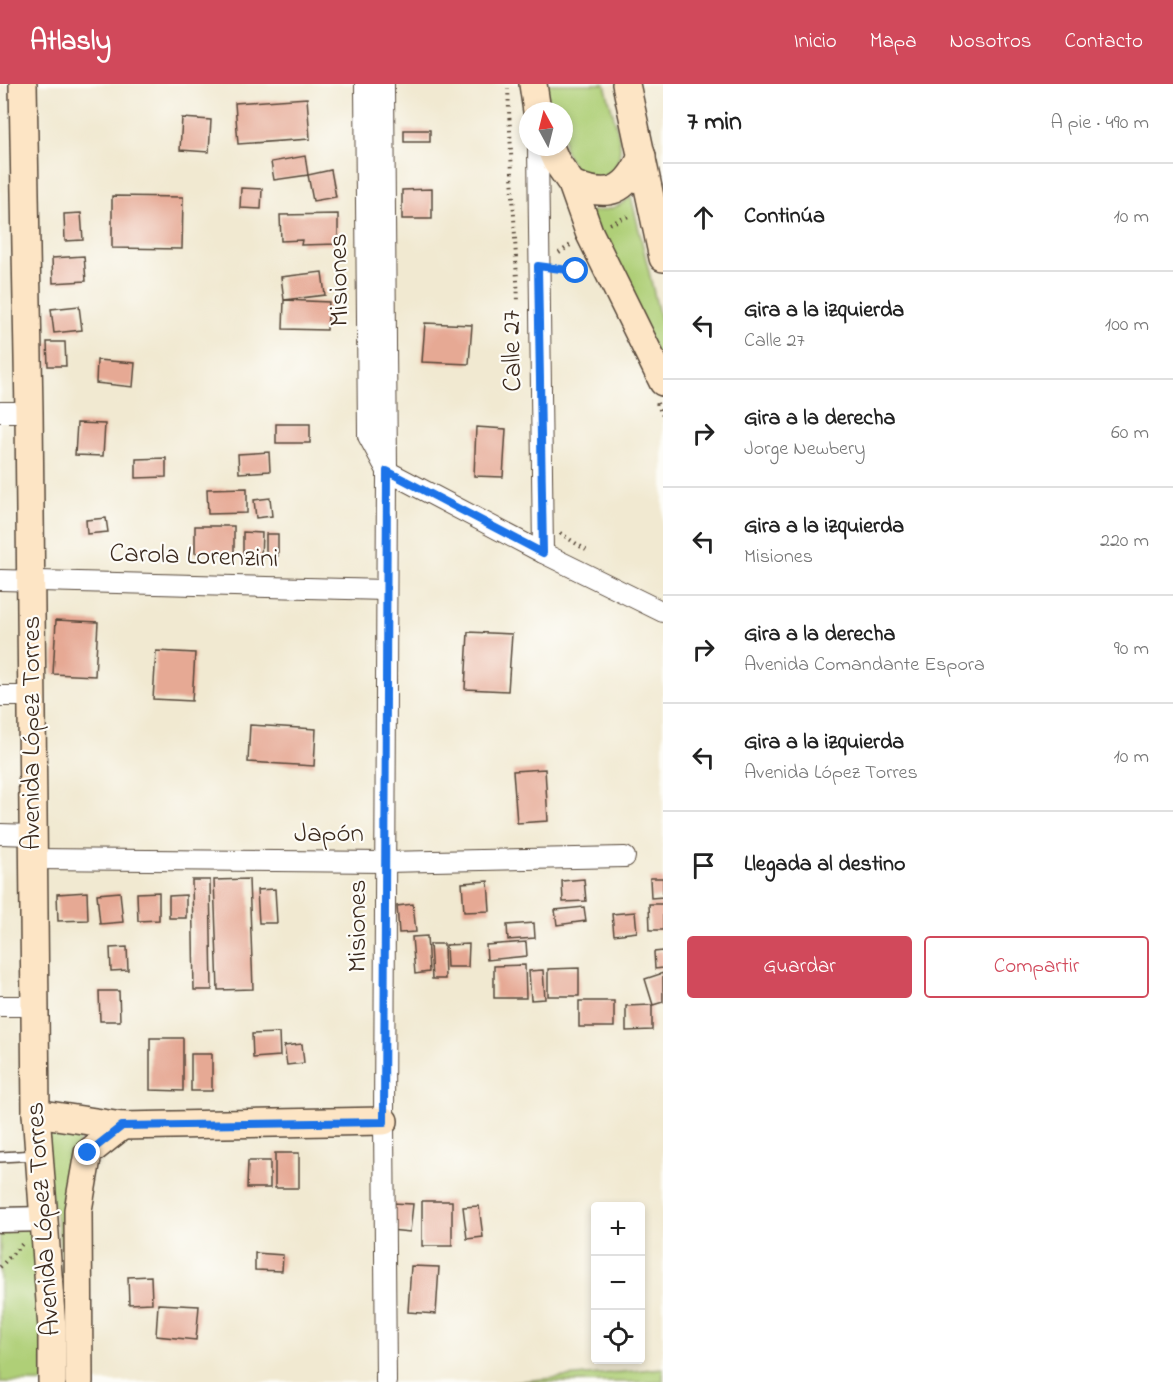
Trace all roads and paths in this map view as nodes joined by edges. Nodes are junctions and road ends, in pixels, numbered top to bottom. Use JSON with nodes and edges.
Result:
{"nodes":[{"id":1,"x":23,"y":84,"type":"edge"},
{"id":2,"x":365,"y":84,"type":"edge"},
{"id":3,"x":384,"y":84,"type":"edge"},
{"id":4,"x":511,"y":84,"type":"edge"},
{"id":5,"x":626,"y":84,"type":"edge"},
{"id":6,"x":524,"y":88,"type":"edge"},
{"id":7,"x":532,"y":102,"type":"edge"},
{"id":8,"x":538,"y":156,"type":"edge"},
{"id":9,"x":554,"y":156,"type":"edge"},
{"id":10,"x":642,"y":156,"type":"junction"},
{"id":11,"x":572,"y":184,"type":"junction"},
{"id":12,"x":663,"y":258,"type":"edge"},
{"id":13,"x":538,"y":266,"type":"junction"},
{"id":14,"x":591,"y":278,"type":"dead end"},
{"id":15,"x":659,"y":391,"type":"edge"},
{"id":16,"x":0,"y":412,"type":"edge"},
{"id":17,"x":29,"y":412,"type":"junction"},
{"id":18,"x":663,"y":416,"type":"edge"},
{"id":19,"x":387,"y":471,"type":"junction"},
{"id":20,"x":543,"y":553,"type":"junction"},
{"id":21,"x":0,"y":580,"type":"edge"},
{"id":22,"x":31,"y":580,"type":"junction"},
{"id":23,"x":387,"y":590,"type":"junction"},
{"id":24,"x":663,"y":612,"type":"edge"},
{"id":25,"x":0,"y":696,"type":"edge"},
{"id":26,"x":32,"y":696,"type":"junction"},
{"id":27,"x":0,"y":834,"type":"edge"},
{"id":28,"x":33,"y":847,"type":"junction"},
{"id":29,"x":625,"y":857,"type":"dead end"},
{"id":30,"x":385,"y":862,"type":"junction"},
{"id":31,"x":0,"y":1006,"type":"edge"},
{"id":32,"x":34,"y":1006,"type":"junction"},
{"id":33,"x":36,"y":1113,"type":"junction"},
{"id":34,"x":384,"y":1122,"type":"junction"},
{"id":35,"x":122,"y":1126,"type":"junction"},
{"id":36,"x":39,"y":1155,"type":"junction"},
{"id":37,"x":0,"y":1157,"type":"edge"},
{"id":38,"x":45,"y":1219,"type":"junction"},
{"id":39,"x":0,"y":1220,"type":"edge"},
{"id":40,"x":52,"y":1382,"type":"edge"},
{"id":41,"x":80,"y":1382,"type":"edge"},
{"id":42,"x":386,"y":1382,"type":"edge"}],
"edges":[{"from":1,"to":17,"type":"main road","name":"Avenida López Torres"},
{"from":2,"to":19,"type":"street","name":"Misiones"},
{"from":3,"to":19,"type":"street","name":"Misiones"},
{"from":4,"to":6,"type":"path"},
{"from":5,"to":10,"type":"main road"},
{"from":6,"to":7,"type":"main road"},
{"from":8,"to":13,"type":"street","name":"Calle 27"},
{"from":9,"to":11,"type":"main road"},
{"from":10,"to":11,"type":"main road"},
{"from":10,"to":12,"type":"main road"},
{"from":11,"to":15,"type":"main road"},
{"from":13,"to":14,"type":"path"},
{"from":13,"to":20,"type":"street","name":"Calle 27"},
{"from":15,"to":18,"type":"path"},
{"from":16,"to":17,"type":"street"},
{"from":17,"to":22,"type":"main road","name":"Avenida López Torres"},
{"from":19,"to":20,"type":"street"},
{"from":19,"to":23,"type":"street","name":"Misiones"},
{"from":20,"to":24,"type":"street"},
{"from":21,"to":22,"type":"street","name":"Carola Lorenzini"},
{"from":22,"to":23,"type":"street","name":"Carola Lorenzini"},
{"from":22,"to":26,"type":"main road","name":"Avenida López Torres"},
{"from":23,"to":30,"type":"street","name":"Misiones"},
{"from":25,"to":26,"type":"street"},
{"from":26,"to":28,"type":"main road","name":"Avenida López Torres"},
{"from":27,"to":28,"type":"street","name":"Japón"},
{"from":28,"to":30,"type":"street","name":"Japón"},
{"from":28,"to":32,"type":"main road","name":"Avenida López Torres"},
{"from":29,"to":30,"type":"street","name":"Japón"},
{"from":30,"to":34,"type":"street","name":"Misiones"},
{"from":31,"to":32,"type":"street"},
{"from":32,"to":33,"type":"main road","name":"Avenida López Torres"},
{"from":33,"to":35,"type":"main road"},
{"from":33,"to":36,"type":"main road","name":"Avenida López Torres"},
{"from":34,"to":35,"type":"main road"},
{"from":34,"to":42,"type":"street","name":"Misiones"},
{"from":35,"to":41,"type":"main road","name":"Avenida López Torres"},
{"from":36,"to":37,"type":"lane"},
{"from":36,"to":38,"type":"main road","name":"Avenida López Torres"},
{"from":38,"to":39,"type":"street"},
{"from":38,"to":40,"type":"main road","name":"Avenida López Torres"}]}
